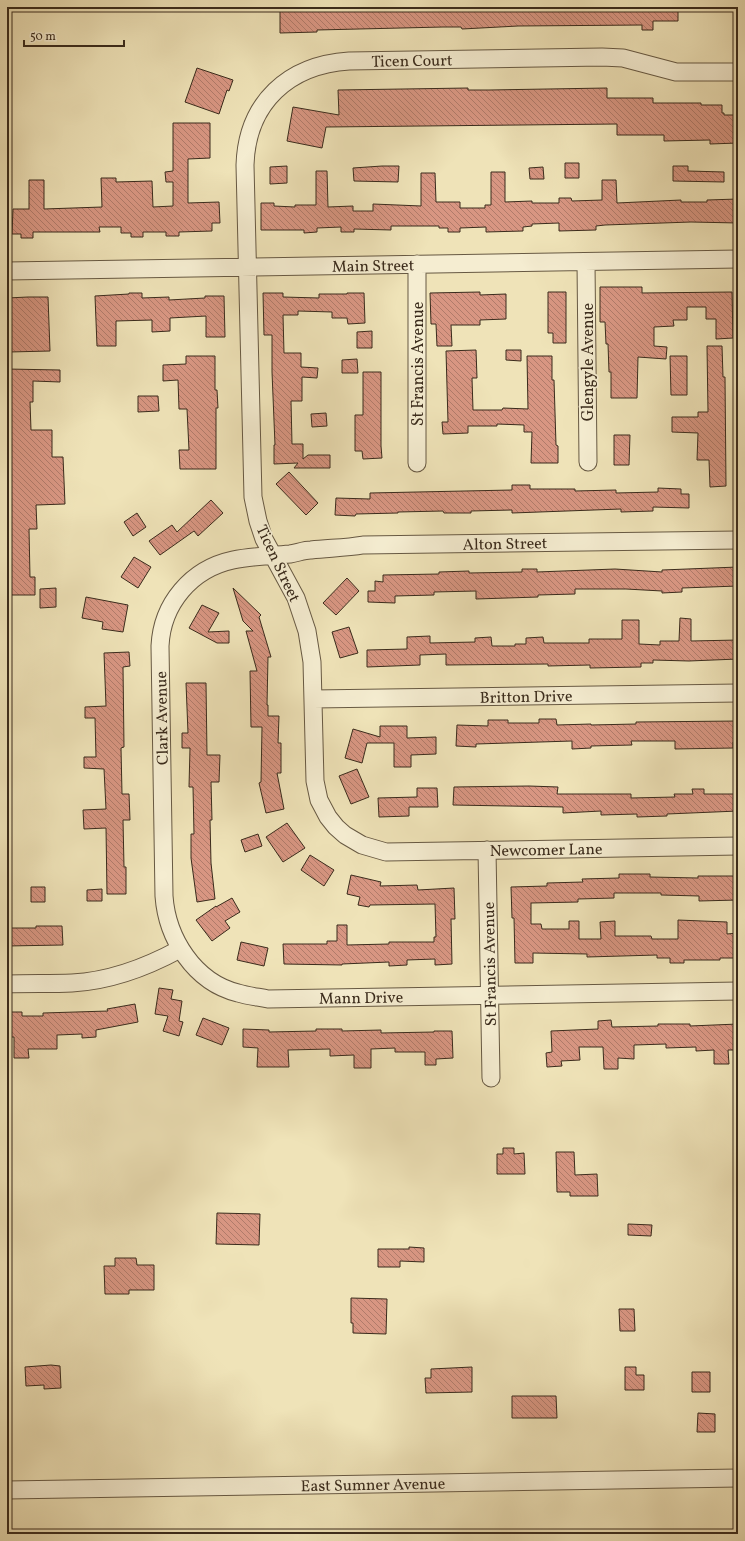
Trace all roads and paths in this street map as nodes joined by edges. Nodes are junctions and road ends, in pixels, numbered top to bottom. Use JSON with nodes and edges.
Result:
{"nodes":[{"id":1,"x":738,"y":72,"type":"edge"},
{"id":2,"x":738,"y":259,"type":"edge"},
{"id":3,"x":586,"y":262,"type":"junction"},
{"id":4,"x":417,"y":264,"type":"junction"},
{"id":5,"x":247,"y":267,"type":"junction"},
{"id":6,"x":7,"y":271,"type":"edge"},
{"id":7,"x":588,"y":462,"type":"dead end"},
{"id":8,"x":417,"y":463,"type":"dead end"},
{"id":9,"x":738,"y":540,"type":"edge"},
{"id":10,"x":272,"y":555,"type":"junction"},
{"id":11,"x":738,"y":692,"type":"edge"},
{"id":12,"x":314,"y":699,"type":"junction"},
{"id":13,"x":356,"y":842,"type":"joint"},
{"id":14,"x":738,"y":846,"type":"edge"},
{"id":15,"x":487,"y":850,"type":"junction"},
{"id":16,"x":180,"y":949,"type":"junction"},
{"id":17,"x":7,"y":984,"type":"edge"},
{"id":18,"x":738,"y":991,"type":"edge"},
{"id":19,"x":490,"y":995,"type":"junction"},
{"id":20,"x":491,"y":1078,"type":"dead end"},
{"id":21,"x":738,"y":1478,"type":"edge"},
{"id":22,"x":7,"y":1490,"type":"edge"}],
"edges":[{"from":1,"to":5,"type":"street","name":"Ticen Court"},
{"from":2,"to":3,"type":"street","name":"Main Street"},
{"from":3,"to":4,"type":"street","name":"Main Street"},
{"from":3,"to":7,"type":"street","name":"Glengyle Avenue"},
{"from":4,"to":5,"type":"street","name":"Main Street"},
{"from":4,"to":8,"type":"street","name":"St Francis Avenue"},
{"from":5,"to":6,"type":"street","name":"Main Street"},
{"from":5,"to":10,"type":"street","name":"Ticen Street"},
{"from":9,"to":10,"type":"street","name":"Alton Street"},
{"from":10,"to":12,"type":"street","name":"Ticen Street"},
{"from":10,"to":16,"type":"street","name":"Clark Avenue"},
{"from":11,"to":12,"type":"street","name":"Britton Drive"},
{"from":12,"to":13,"type":"street","name":"Ticen Street"},
{"from":13,"to":15,"type":"street","name":"Newcomer Lane"},
{"from":14,"to":15,"type":"street","name":"Newcomer Lane"},
{"from":15,"to":19,"type":"street","name":"St Francis Avenue"},
{"from":16,"to":17,"type":"street"},
{"from":16,"to":19,"type":"street","name":"Mann Drive"},
{"from":18,"to":19,"type":"street","name":"Mann Drive"},
{"from":19,"to":20,"type":"street","name":"St Francis Avenue"},
{"from":21,"to":22,"type":"street","name":"East Sumner Avenue"}]}
